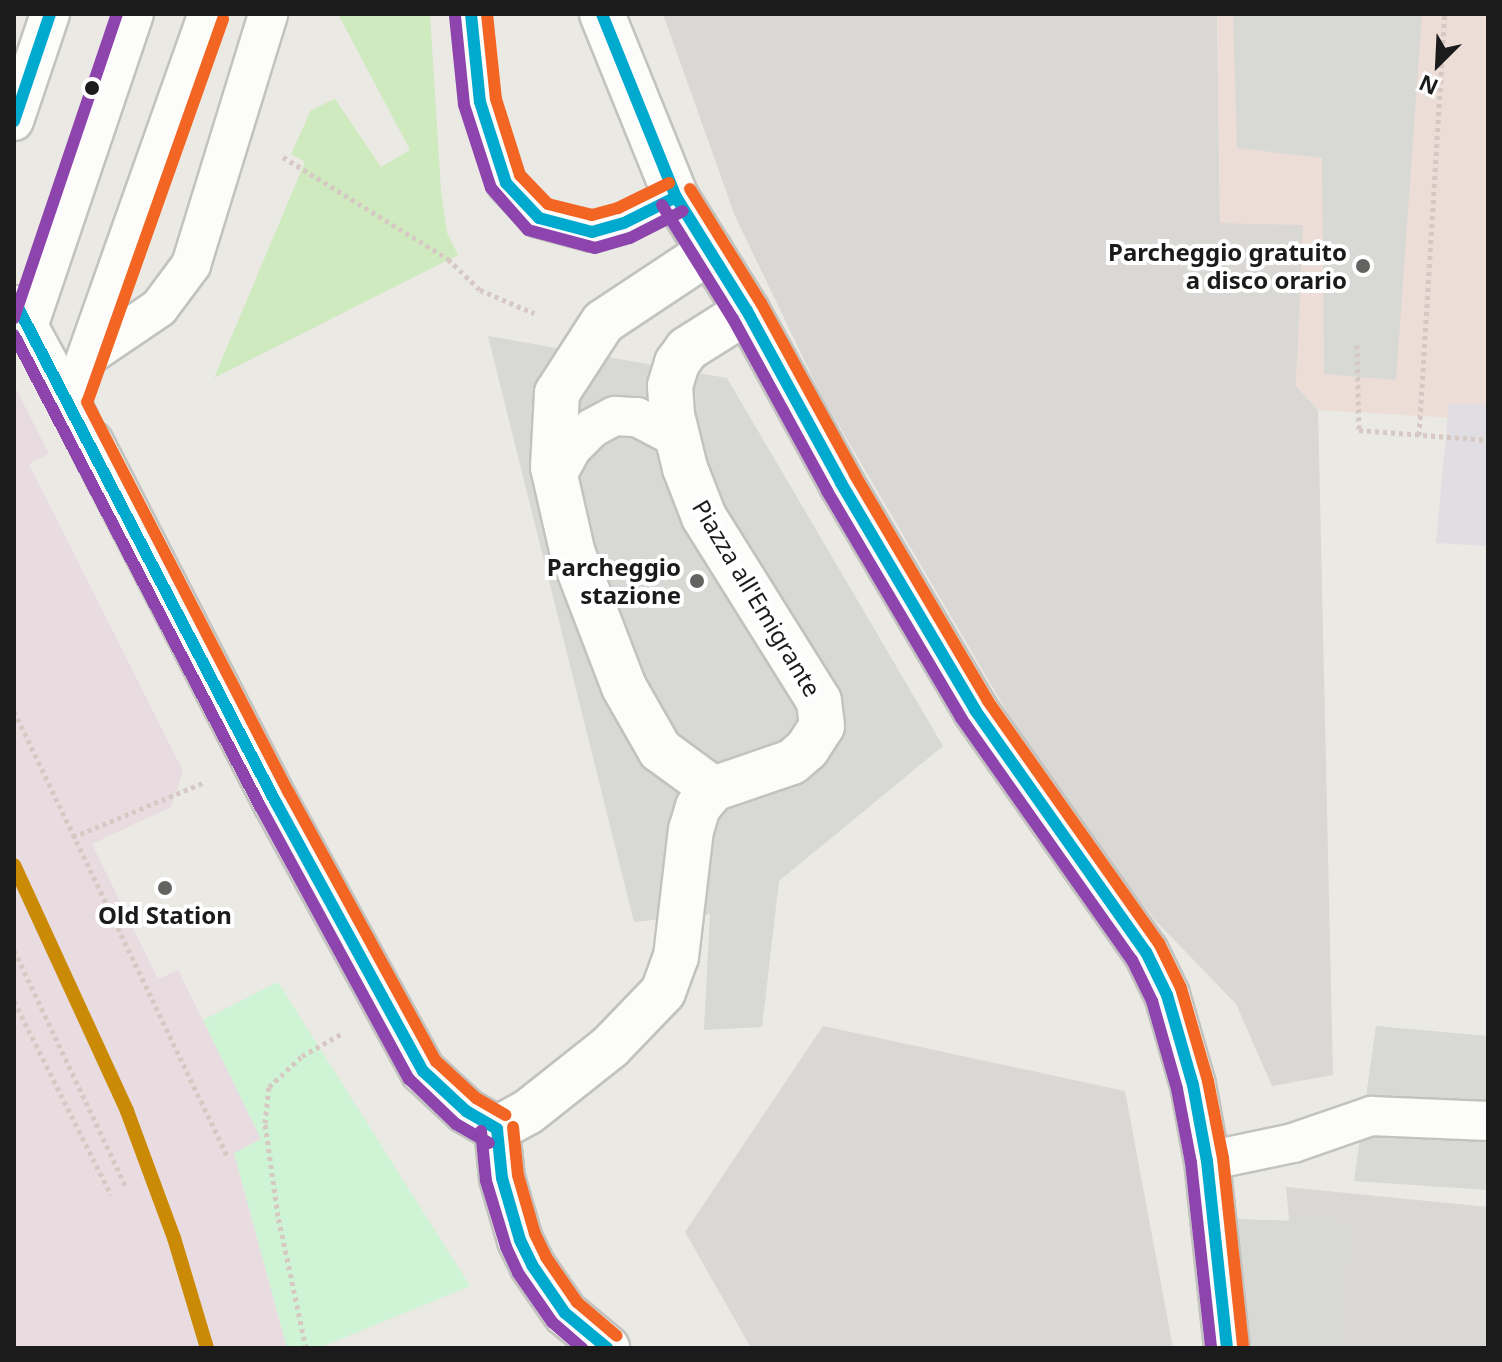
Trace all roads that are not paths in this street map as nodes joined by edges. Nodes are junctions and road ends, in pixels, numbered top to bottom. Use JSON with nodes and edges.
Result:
{"nodes":[{"id":1,"x":50,"y":14,"type":"edge"},
{"id":2,"x":134,"y":14,"type":"edge"},
{"id":3,"x":208,"y":14,"type":"edge"},
{"id":4,"x":268,"y":14,"type":"edge"},
{"id":5,"x":471,"y":14,"type":"edge"},
{"id":6,"x":602,"y":14,"type":"edge"},
{"id":7,"x":14,"y":121,"type":"edge"},
{"id":8,"x":676,"y":197,"type":"junction"},
{"id":9,"x":710,"y":251,"type":"junction"},
{"id":10,"x":747,"y":311,"type":"junction"},
{"id":11,"x":21,"y":313,"type":"edge"},
{"id":12,"x":88,"y":356,"type":"junction"},
{"id":13,"x":70,"y":403,"type":"junction"},
{"id":14,"x":677,"y":438,"type":"junction"},
{"id":15,"x":91,"y":443,"type":"joint"},
{"id":16,"x":556,"y":477,"type":"junction"},
{"id":17,"x":713,"y":789,"type":"junction"},
{"id":18,"x":1488,"y":1121,"type":"edge"},
{"id":19,"x":497,"y":1129,"type":"junction"},
{"id":20,"x":1207,"y":1161,"type":"junction"},
{"id":21,"x":607,"y":1348,"type":"edge"},
{"id":22,"x":1227,"y":1348,"type":"edge"}],
"edges":[{"from":1,"to":7,"type":"lane"},
{"from":2,"to":11,"type":"lane"},
{"from":3,"to":12,"type":"lane"},
{"from":4,"to":12,"type":"lane"},
{"from":5,"to":8,"type":"lane"},
{"from":6,"to":8,"type":"street"},
{"from":8,"to":9,"type":"street"},
{"from":9,"to":10,"type":"street"},
{"from":9,"to":16,"type":"street"},
{"from":10,"to":14,"type":"street","name":"Piazza all'Emigrante"},
{"from":10,"to":20,"type":"street"},
{"from":11,"to":13,"type":"lane"},
{"from":12,"to":13,"type":"lane"},
{"from":13,"to":15,"type":"lane"},
{"from":14,"to":16,"type":"lane"},
{"from":14,"to":17,"type":"street","name":"Piazza all'Emigrante"},
{"from":15,"to":19,"type":"street"},
{"from":16,"to":17,"type":"street"},
{"from":17,"to":19,"type":"street"},
{"from":18,"to":20,"type":"lane"},
{"from":19,"to":21,"type":"street"},
{"from":20,"to":22,"type":"street"}]}
